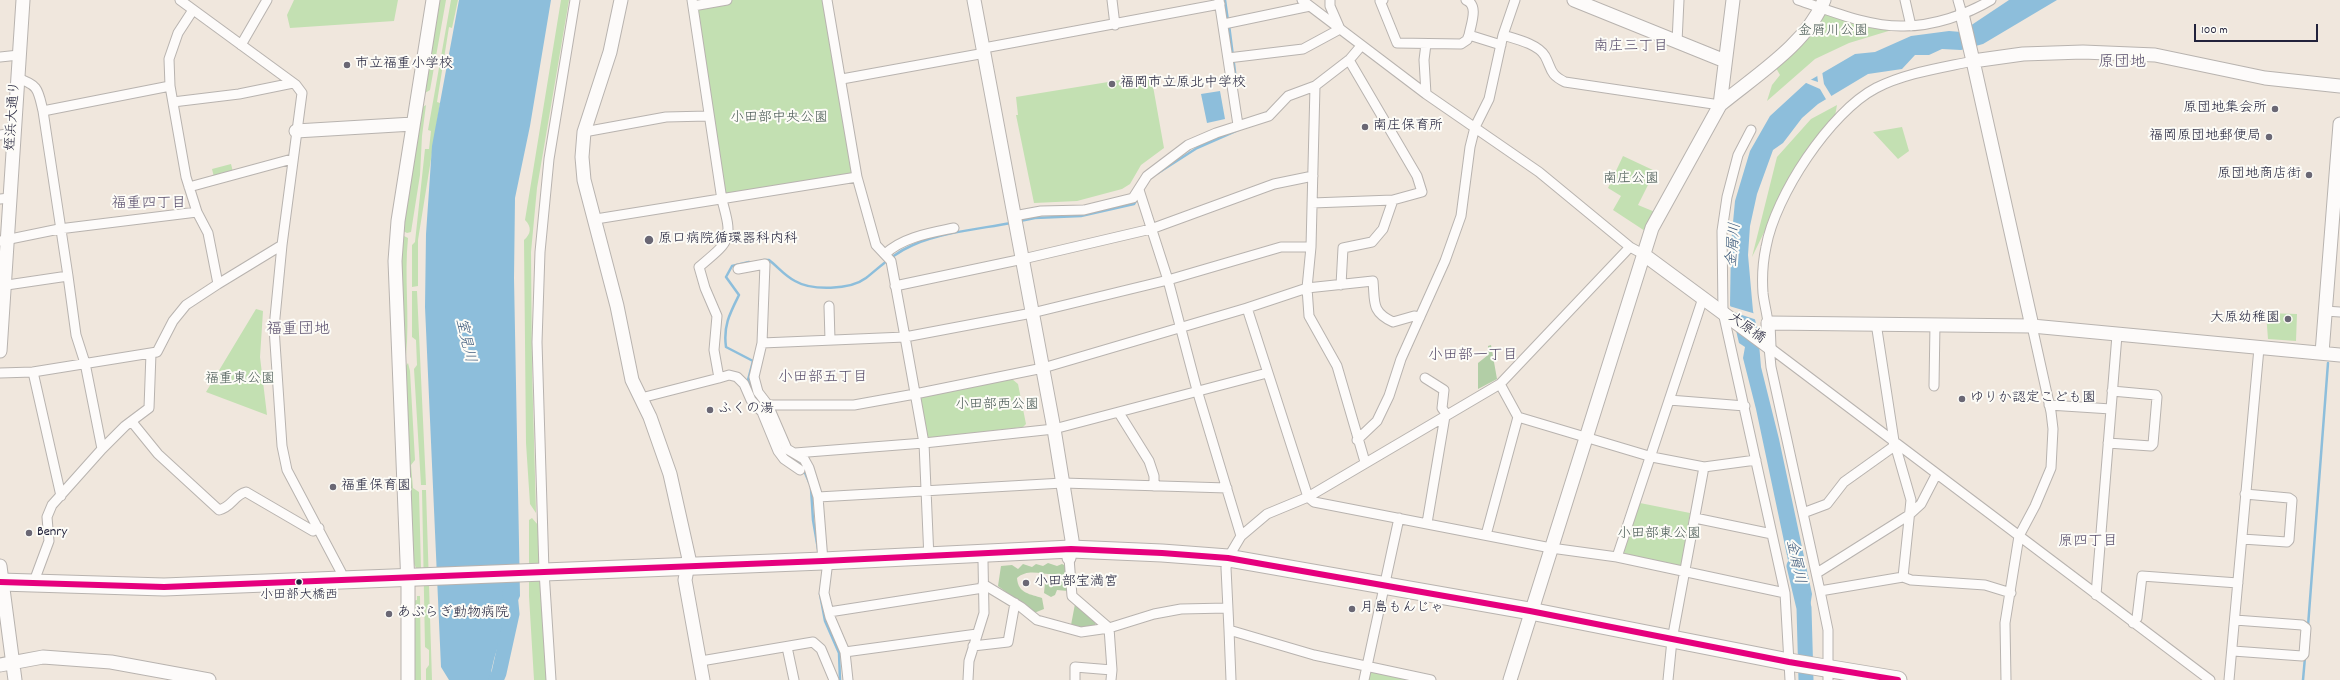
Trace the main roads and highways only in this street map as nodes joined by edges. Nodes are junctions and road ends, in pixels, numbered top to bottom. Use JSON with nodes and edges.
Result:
{"nodes":[{"id":1,"x":1070,"y":554,"type":"junction"},
{"id":2,"x":929,"y":559,"type":"junction"},
{"id":3,"x":407,"y":581,"type":"junction"},
{"id":4,"x":1,"y":583,"type":"edge"},
{"id":5,"x":1790,"y":668,"type":"edge"},
{"id":6,"x":1828,"y":674,"type":"edge"},
{"id":7,"x":1860,"y":680,"type":"edge"},
{"id":8,"x":1898,"y":680,"type":"edge"}],
"edges":[{"from":1,"to":2,"type":"highway"},
{"from":1,"to":2,"type":"highway"},
{"from":1,"to":5,"type":"highway"},
{"from":2,"to":3,"type":"highway"},
{"from":3,"to":4,"type":"highway"},
{"from":3,"to":4,"type":"highway"},
{"from":5,"to":6,"type":"highway"},
{"from":6,"to":7,"type":"highway"},
{"from":6,"to":8,"type":"highway"}]}
